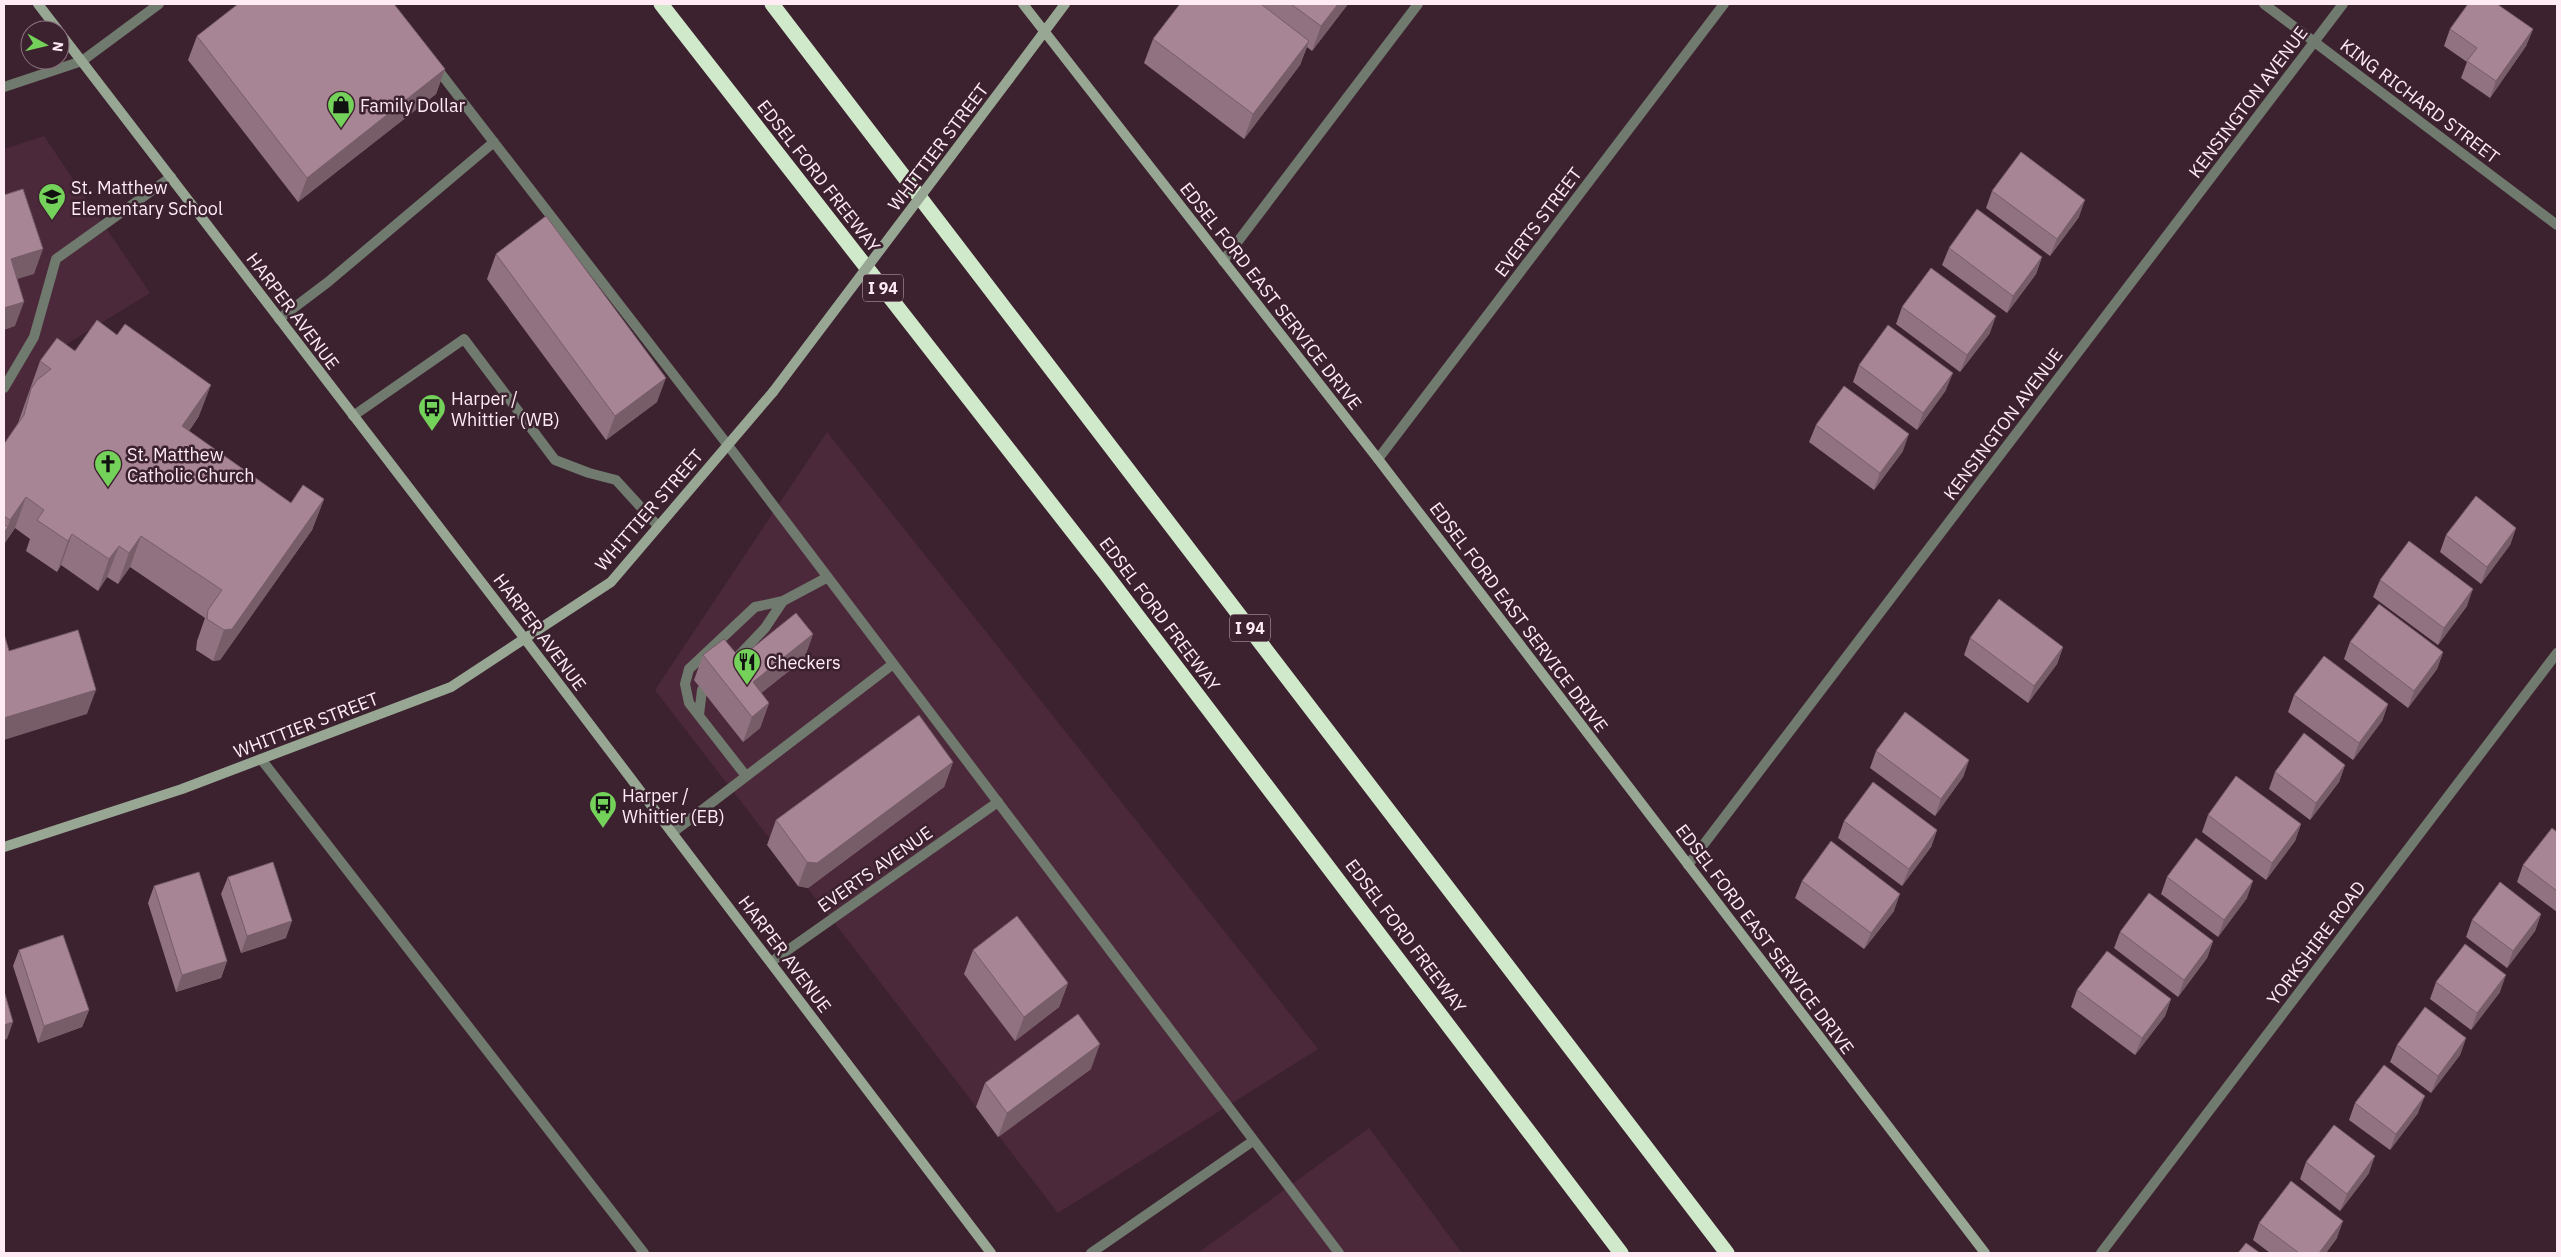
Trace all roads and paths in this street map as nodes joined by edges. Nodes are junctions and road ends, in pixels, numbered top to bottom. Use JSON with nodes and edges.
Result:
{"nodes":[{"id":1,"x":38,"y":4,"type":"edge"},
{"id":2,"x":159,"y":4,"type":"edge"},
{"id":3,"x":661,"y":4,"type":"edge"},
{"id":4,"x":772,"y":4,"type":"edge"},
{"id":5,"x":1023,"y":4,"type":"edge"},
{"id":6,"x":1065,"y":4,"type":"edge"},
{"id":7,"x":1418,"y":4,"type":"edge"},
{"id":8,"x":1724,"y":4,"type":"edge"},
{"id":9,"x":2264,"y":4,"type":"edge"},
{"id":10,"x":2343,"y":4,"type":"edge"},
{"id":11,"x":50,"y":20,"type":"edge"},
{"id":12,"x":1044,"y":32,"type":"junction"},
{"id":13,"x":2314,"y":42,"type":"junction"},
{"id":14,"x":70,"y":45,"type":"edge"},
{"id":15,"x":428,"y":58,"type":"edge"},
{"id":16,"x":82,"y":61,"type":"junction"},
{"id":17,"x":4,"y":87,"type":"edge"},
{"id":18,"x":494,"y":142,"type":"junction"},
{"id":19,"x":171,"y":177,"type":"junction"},
{"id":20,"x":2557,"y":225,"type":"edge"},
{"id":21,"x":1223,"y":261,"type":"junction"},
{"id":22,"x":279,"y":319,"type":"junction"},
{"id":23,"x":4,"y":388,"type":"edge"},
{"id":24,"x":354,"y":416,"type":"junction"},
{"id":25,"x":727,"y":444,"type":"junction"},
{"id":26,"x":1378,"y":459,"type":"junction"},
{"id":27,"x":658,"y":526,"type":"junction"},
{"id":28,"x":828,"y":577,"type":"junction"},
{"id":29,"x":783,"y":601,"type":"junction"},
{"id":30,"x":525,"y":639,"type":"junction"},
{"id":31,"x":2557,"y":653,"type":"edge"},
{"id":32,"x":893,"y":664,"type":"junction"},
{"id":33,"x":723,"y":673,"type":"edge"},
{"id":34,"x":702,"y":690,"type":"dead end"},
{"id":35,"x":699,"y":715,"type":"junction"},
{"id":36,"x":261,"y":759,"type":"junction"},
{"id":37,"x":746,"y":776,"type":"junction"},
{"id":38,"x":998,"y":802,"type":"junction"},
{"id":39,"x":672,"y":832,"type":"junction"},
{"id":40,"x":4,"y":846,"type":"edge"},
{"id":41,"x":1688,"y":865,"type":"junction"},
{"id":42,"x":771,"y":962,"type":"junction"},
{"id":43,"x":1253,"y":1141,"type":"junction"},
{"id":44,"x":644,"y":1253,"type":"edge"},
{"id":45,"x":991,"y":1253,"type":"edge"},
{"id":46,"x":1091,"y":1253,"type":"edge"},
{"id":47,"x":1339,"y":1253,"type":"edge"},
{"id":48,"x":1622,"y":1253,"type":"edge"},
{"id":49,"x":1727,"y":1253,"type":"edge"},
{"id":50,"x":1985,"y":1253,"type":"edge"},
{"id":51,"x":2101,"y":1253,"type":"edge"}],
"edges":[{"from":1,"to":11,"type":"street","name":"HARPER AVENUE"},
{"from":2,"to":16,"type":"street"},
{"from":3,"to":48,"type":"highway","name":"EDSEL FORD FREEWAY","number":"I 94"},
{"from":4,"to":49,"type":"highway","number":"I 94"},
{"from":5,"to":12,"type":"street","name":"EDSEL FORD EAST SERVICE DRIVE"},
{"from":6,"to":12,"type":"street","name":"WHITTIER STREET"},
{"from":7,"to":21,"type":"street"},
{"from":8,"to":26,"type":"street","name":"EVERTS STREET"},
{"from":9,"to":13,"type":"street","name":"KING RICHARD STREET"},
{"from":10,"to":13,"type":"street","name":"KENSINGTON AVENUE"},
{"from":12,"to":21,"type":"street","name":"EDSEL FORD EAST SERVICE DRIVE"},
{"from":12,"to":25,"type":"street","name":"WHITTIER STREET","bridge":true},
{"from":13,"to":20,"type":"street","name":"KING RICHARD STREET"},
{"from":13,"to":41,"type":"street","name":"KENSINGTON AVENUE"},
{"from":14,"to":16,"type":"street","name":"HARPER AVENUE"},
{"from":15,"to":18,"type":"street"},
{"from":16,"to":17,"type":"street"},
{"from":16,"to":19,"type":"street","name":"HARPER AVENUE"},
{"from":18,"to":22,"type":"street"},
{"from":18,"to":25,"type":"street"},
{"from":19,"to":22,"type":"street","name":"HARPER AVENUE"},
{"from":19,"to":23,"type":"street"},
{"from":21,"to":26,"type":"street","name":"EDSEL FORD EAST SERVICE DRIVE"},
{"from":22,"to":24,"type":"street","name":"HARPER AVENUE"},
{"from":24,"to":27,"type":"street"},
{"from":24,"to":30,"type":"street","name":"HARPER AVENUE"},
{"from":25,"to":27,"type":"street","name":"WHITTIER STREET"},
{"from":25,"to":28,"type":"street"},
{"from":26,"to":41,"type":"street","name":"EDSEL FORD EAST SERVICE DRIVE"},
{"from":27,"to":30,"type":"street","name":"WHITTIER STREET"},
{"from":28,"to":29,"type":"street"},
{"from":28,"to":32,"type":"street"},
{"from":29,"to":33,"type":"street"},
{"from":29,"to":35,"type":"street"},
{"from":30,"to":36,"type":"street","name":"WHITTIER STREET"},
{"from":30,"to":39,"type":"street","name":"HARPER AVENUE"},
{"from":31,"to":51,"type":"street","name":"YORKSHIRE ROAD"},
{"from":32,"to":37,"type":"street"},
{"from":32,"to":38,"type":"street"},
{"from":34,"to":35,"type":"street"},
{"from":35,"to":37,"type":"street"},
{"from":36,"to":40,"type":"street","name":"WHITTIER STREET"},
{"from":36,"to":44,"type":"street"},
{"from":37,"to":39,"type":"street"},
{"from":38,"to":42,"type":"street","name":"EVERTS AVENUE"},
{"from":38,"to":43,"type":"street"},
{"from":39,"to":42,"type":"street","name":"HARPER AVENUE"},
{"from":41,"to":50,"type":"street","name":"EDSEL FORD EAST SERVICE DRIVE"},
{"from":42,"to":45,"type":"street","name":"HARPER AVENUE"},
{"from":43,"to":46,"type":"street"},
{"from":43,"to":47,"type":"street"}]}
